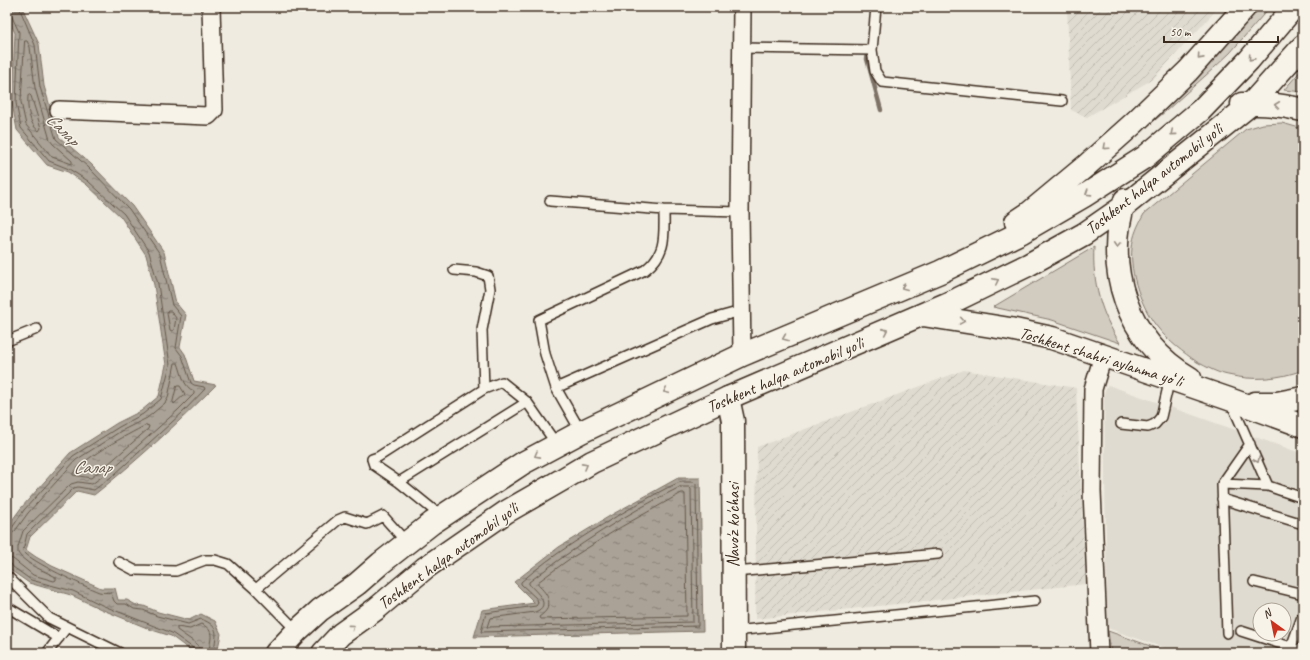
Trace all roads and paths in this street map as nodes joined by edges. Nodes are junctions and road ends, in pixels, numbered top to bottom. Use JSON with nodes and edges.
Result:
{"nodes":[{"id":1,"x":211,"y":7,"type":"edge"},
{"id":2,"x":742,"y":7,"type":"edge"},
{"id":3,"x":876,"y":7,"type":"edge"},
{"id":4,"x":1244,"y":7,"type":"edge"},
{"id":5,"x":1294,"y":7,"type":"edge"},
{"id":6,"x":1303,"y":46,"type":"edge"},
{"id":7,"x":742,"y":48,"type":"junction"},
{"id":8,"x":872,"y":50,"type":"junction"},
{"id":9,"x":1062,"y":101,"type":"dead end"},
{"id":10,"x":1251,"y":104,"type":"junction"},
{"id":11,"x":59,"y":110,"type":"dead end"},
{"id":12,"x":1201,"y":110,"type":"junction"},
{"id":13,"x":1303,"y":110,"type":"edge"},
{"id":14,"x":1145,"y":157,"type":"junction"},
{"id":15,"x":550,"y":200,"type":"dead end"},
{"id":16,"x":1123,"y":207,"type":"junction"},
{"id":17,"x":664,"y":210,"type":"junction"},
{"id":18,"x":740,"y":212,"type":"junction"},
{"id":19,"x":454,"y":270,"type":"dead end"},
{"id":20,"x":940,"y":272,"type":"junction"},
{"id":21,"x":741,"y":311,"type":"junction"},
{"id":22,"x":923,"y":315,"type":"junction"},
{"id":23,"x":37,"y":329,"type":"dead end"},
{"id":24,"x":7,"y":341,"type":"edge"},
{"id":25,"x":742,"y":356,"type":"junction"},
{"id":26,"x":1103,"y":356,"type":"junction"},
{"id":27,"x":1170,"y":378,"type":"junction"},
{"id":28,"x":556,"y":388,"type":"junction"},
{"id":29,"x":484,"y":389,"type":"junction"},
{"id":30,"x":728,"y":398,"type":"junction"},
{"id":31,"x":1303,"y":398,"type":"edge"},
{"id":32,"x":1229,"y":399,"type":"junction"},
{"id":33,"x":528,"y":402,"type":"junction"},
{"id":34,"x":1121,"y":424,"type":"dead end"},
{"id":35,"x":1303,"y":426,"type":"edge"},
{"id":36,"x":581,"y":432,"type":"junction"},
{"id":37,"x":1250,"y":444,"type":"junction"},
{"id":38,"x":557,"y":445,"type":"junction"},
{"id":39,"x":399,"y":482,"type":"junction"},
{"id":40,"x":1222,"y":484,"type":"junction"},
{"id":41,"x":1268,"y":486,"type":"junction"},
{"id":42,"x":1303,"y":498,"type":"edge"},
{"id":43,"x":1222,"y":499,"type":"junction"},
{"id":44,"x":441,"y":516,"type":"junction"},
{"id":45,"x":1303,"y":524,"type":"edge"},
{"id":46,"x":407,"y":542,"type":"junction"},
{"id":47,"x":938,"y":554,"type":"dead end"},
{"id":48,"x":119,"y":562,"type":"dead end"},
{"id":49,"x":734,"y":572,"type":"junction"},
{"id":50,"x":7,"y":576,"type":"edge"},
{"id":51,"x":1254,"y":582,"type":"dead end"},
{"id":52,"x":256,"y":589,"type":"junction"},
{"id":53,"x":1303,"y":594,"type":"edge"},
{"id":54,"x":1035,"y":601,"type":"dead end"},
{"id":55,"x":7,"y":607,"type":"edge"},
{"id":56,"x":1303,"y":614,"type":"edge"},
{"id":57,"x":67,"y":627,"type":"junction"},
{"id":58,"x":734,"y":631,"type":"junction"},
{"id":59,"x":1241,"y":631,"type":"dead end"},
{"id":60,"x":296,"y":632,"type":"junction"},
{"id":61,"x":1227,"y":633,"type":"dead end"},
{"id":62,"x":59,"y":638,"type":"junction"},
{"id":63,"x":1290,"y":650,"type":"edge"},
{"id":64,"x":1303,"y":651,"type":"edge"},
{"id":65,"x":47,"y":653,"type":"edge"},
{"id":66,"x":120,"y":653,"type":"edge"},
{"id":67,"x":277,"y":653,"type":"edge"},
{"id":68,"x":323,"y":653,"type":"edge"},
{"id":69,"x":734,"y":653,"type":"edge"},
{"id":70,"x":1099,"y":653,"type":"edge"}],
"edges":[{"from":1,"to":11,"type":"street"},
{"from":2,"to":7,"type":"street"},
{"from":3,"to":8,"type":"lane"},
{"from":4,"to":20,"type":"main road","one_way":true},
{"from":5,"to":12,"type":"main road","name":"Toshkent halqa avtomobil yo'li","one_way":true},
{"from":6,"to":10,"type":"main road","name":"Toshkent halqa avtomobil yo'li"},
{"from":7,"to":8,"type":"lane"},
{"from":7,"to":18,"type":"street"},
{"from":8,"to":9,"type":"lane"},
{"from":10,"to":12,"type":"main road"},
{"from":13,"to":10,"type":"main road","one_way":true},
{"from":10,"to":16,"type":"main road","name":"Toshkent halqa avtomobil yo'li"},
{"from":12,"to":14,"type":"main road","name":"Toshkent halqa avtomobil yo'li","one_way":true},
{"from":14,"to":16,"type":"main road","name":"Toshkent shahri aylanma yoʻli"},
{"from":14,"to":20,"type":"main road","name":"Toshkent halqa avtomobil yo'li","one_way":true},
{"from":15,"to":17,"type":"lane"},
{"from":22,"to":16,"type":"main road","name":"Toshkent halqa avtomobil yo'li","one_way":true},
{"from":16,"to":32,"type":"main road","name":"Toshkent shahri aylanma yoʻli","one_way":true},
{"from":17,"to":18,"type":"lane"},
{"from":17,"to":28,"type":"lane"},
{"from":18,"to":21,"type":"street"},
{"from":19,"to":29,"type":"lane"},
{"from":20,"to":25,"type":"main road","name":"Toshkent halqa avtomobil yo'li","one_way":true},
{"from":21,"to":25,"type":"street"},
{"from":21,"to":28,"type":"lane"},
{"from":22,"to":26,"type":"main road","name":"Toshkent shahri aylanma yoʻli","one_way":true},
{"from":30,"to":22,"type":"main road","name":"Toshkent halqa avtomobil yo'li","one_way":true},
{"from":23,"to":24,"type":"lane"},
{"from":25,"to":36,"type":"main road","name":"Toshkent halqa avtomobil yo'li","one_way":true},
{"from":26,"to":27,"type":"main road","name":"Toshkent shahri aylanma yoʻli"},
{"from":26,"to":70,"type":"street"},
{"from":27,"to":32,"type":"main road","name":"Toshkent shahri aylanma yoʻli"},
{"from":27,"to":34,"type":"lane"},
{"from":28,"to":36,"type":"lane"},
{"from":29,"to":33,"type":"lane"},
{"from":29,"to":39,"type":"lane"},
{"from":30,"to":49,"type":"main road","name":"Navo'z ko'chasi"},
{"from":68,"to":30,"type":"main road","name":"Toshkent halqa avtomobil yo'li","one_way":true},
{"from":31,"to":32,"type":"main road","name":"Toshkent shahri aylanma yoʻli"},
{"from":32,"to":35,"type":"main road","name":"Toshkent shahri aylanma yoʻli"},
{"from":32,"to":37,"type":"lane"},
{"from":33,"to":38,"type":"lane"},
{"from":33,"to":39,"type":"lane"},
{"from":36,"to":38,"type":"main road","name":"Toshkent halqa avtomobil yo'li"},
{"from":37,"to":40,"type":"lane"},
{"from":37,"to":41,"type":"lane","one_way":true},
{"from":38,"to":44,"type":"main road","name":"Toshkent halqa avtomobil yo'li","one_way":true},
{"from":39,"to":44,"type":"lane"},
{"from":40,"to":41,"type":"lane"},
{"from":40,"to":43,"type":"lane"},
{"from":41,"to":42,"type":"lane"},
{"from":43,"to":45,"type":"lane"},
{"from":43,"to":61,"type":"lane"},
{"from":44,"to":46,"type":"main road","name":"Toshkent halqa avtomobil yo'li"},
{"from":46,"to":52,"type":"lane"},
{"from":46,"to":60,"type":"main road","name":"Toshkent halqa avtomobil yo'li"},
{"from":47,"to":49,"type":"lane"},
{"from":48,"to":52,"type":"lane"},
{"from":49,"to":58,"type":"main road","name":"Navo'z ko'chasi"},
{"from":50,"to":57,"type":"lane"},
{"from":51,"to":53,"type":"lane"},
{"from":52,"to":60,"type":"lane"},
{"from":54,"to":58,"type":"lane"},
{"from":55,"to":62,"type":"lane"},
{"from":56,"to":63,"type":"lane"},
{"from":57,"to":62,"type":"lane"},
{"from":57,"to":66,"type":"lane"},
{"from":58,"to":69,"type":"main road","name":"Navo'z ko'chasi"},
{"from":59,"to":63,"type":"lane"},
{"from":60,"to":67,"type":"main road","name":"Toshkent halqa avtomobil yo'li"},
{"from":62,"to":65,"type":"lane"},
{"from":63,"to":64,"type":"lane"}]}
